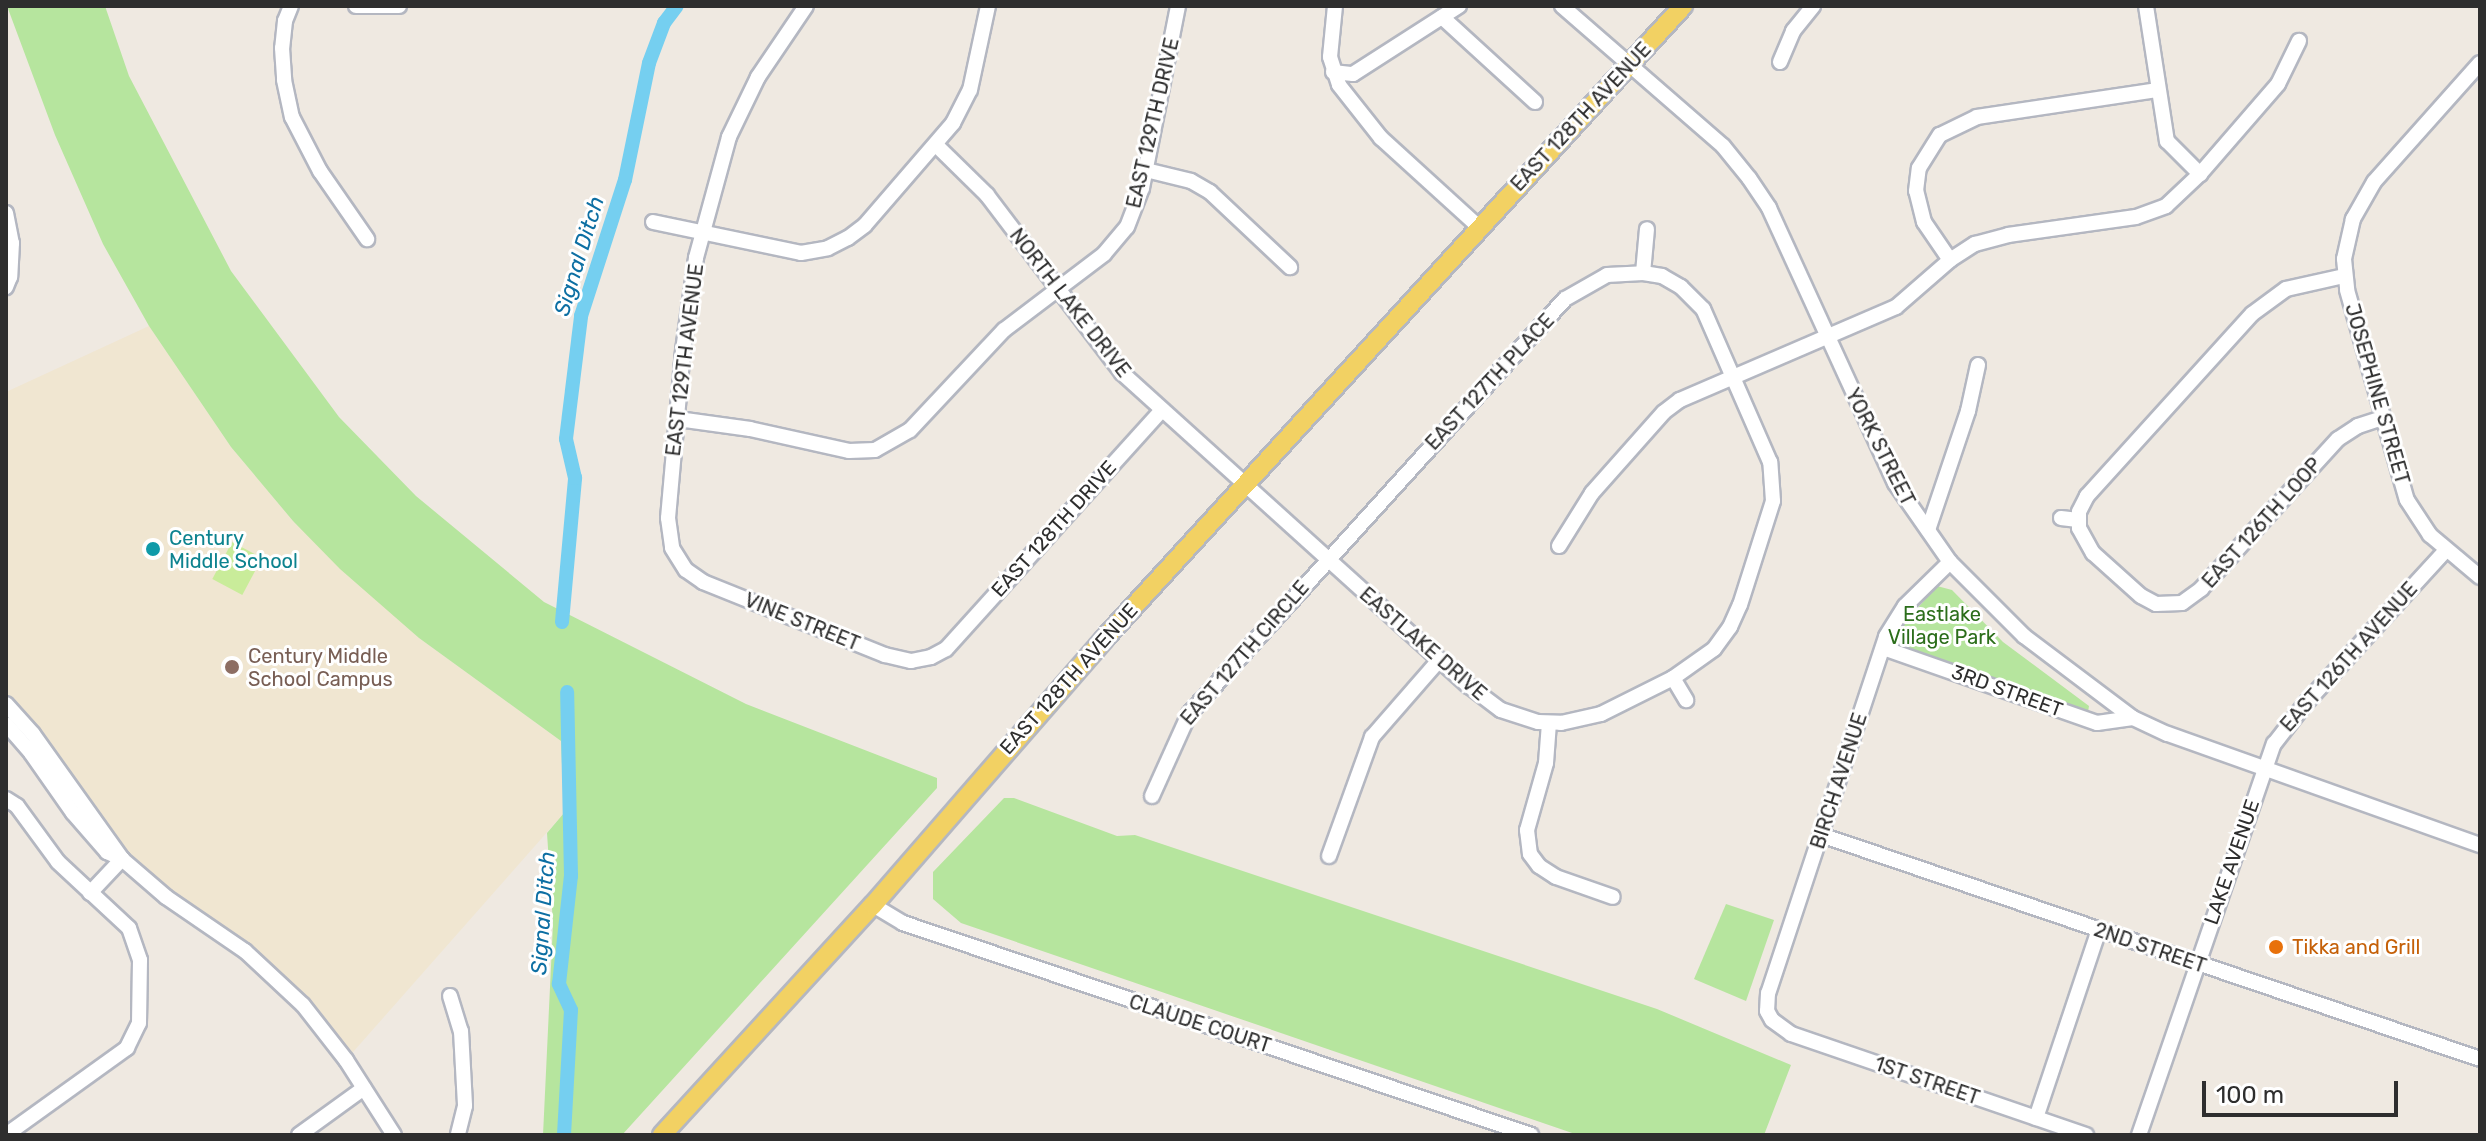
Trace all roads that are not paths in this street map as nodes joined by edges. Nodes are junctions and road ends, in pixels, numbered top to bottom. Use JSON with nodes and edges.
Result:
{"nodes":[{"id":1,"x":291,"y":6,"type":"edge"},
{"id":2,"x":356,"y":6,"type":"edge"},
{"id":3,"x":399,"y":6,"type":"edge"},
{"id":4,"x":806,"y":6,"type":"edge"},
{"id":5,"x":988,"y":6,"type":"edge"},
{"id":6,"x":1178,"y":6,"type":"edge"},
{"id":7,"x":1335,"y":6,"type":"edge"},
{"id":8,"x":1459,"y":6,"type":"edge"},
{"id":9,"x":1562,"y":6,"type":"edge"},
{"id":10,"x":1683,"y":6,"type":"edge"},
{"id":11,"x":1813,"y":6,"type":"edge"},
{"id":12,"x":2146,"y":6,"type":"edge"},
{"id":13,"x":1442,"y":17,"type":"junction"},
{"id":14,"x":2299,"y":41,"type":"dead end"},
{"id":15,"x":1780,"y":62,"type":"dead end"},
{"id":16,"x":1631,"y":63,"type":"junction"},
{"id":17,"x":2480,"y":63,"type":"edge"},
{"id":18,"x":1333,"y":72,"type":"junction"},
{"id":19,"x":2158,"y":90,"type":"junction"},
{"id":20,"x":1535,"y":102,"type":"dead end"},
{"id":21,"x":937,"y":146,"type":"junction"},
{"id":22,"x":1146,"y":170,"type":"junction"},
{"id":23,"x":2200,"y":174,"type":"junction"},
{"id":24,"x":6,"y":213,"type":"edge"},
{"id":25,"x":653,"y":222,"type":"dead end"},
{"id":26,"x":1480,"y":228,"type":"junction"},
{"id":27,"x":1647,"y":229,"type":"dead end"},
{"id":28,"x":702,"y":232,"type":"junction"},
{"id":29,"x":367,"y":239,"type":"dead end"},
{"id":30,"x":1950,"y":260,"type":"junction"},
{"id":31,"x":1290,"y":267,"type":"dead end"},
{"id":32,"x":1643,"y":273,"type":"junction"},
{"id":33,"x":2344,"y":276,"type":"junction"},
{"id":34,"x":6,"y":287,"type":"edge"},
{"id":35,"x":1056,"y":290,"type":"junction"},
{"id":36,"x":1828,"y":339,"type":"junction"},
{"id":37,"x":1978,"y":365,"type":"dead end"},
{"id":38,"x":1732,"y":376,"type":"junction"},
{"id":39,"x":1162,"y":410,"type":"junction"},
{"id":40,"x":2383,"y":418,"type":"junction"},
{"id":41,"x":678,"y":419,"type":"junction"},
{"id":42,"x":1245,"y":486,"type":"junction"},
{"id":43,"x":2061,"y":518,"type":"dead end"},
{"id":44,"x":2078,"y":520,"type":"junction"},
{"id":45,"x":1928,"y":530,"type":"junction"},
{"id":46,"x":1559,"y":546,"type":"dead end"},
{"id":47,"x":672,"y":548,"type":"joint"},
{"id":48,"x":2445,"y":551,"type":"junction"},
{"id":49,"x":1327,"y":560,"type":"junction"},
{"id":50,"x":1950,"y":562,"type":"junction"},
{"id":51,"x":2480,"y":577,"type":"edge"},
{"id":52,"x":1883,"y":648,"type":"junction"},
{"id":53,"x":946,"y":649,"type":"joint"},
{"id":54,"x":1440,"y":659,"type":"junction"},
{"id":55,"x":1673,"y":678,"type":"junction"},
{"id":56,"x":1686,"y":700,"type":"dead end"},
{"id":57,"x":6,"y":704,"type":"edge"},
{"id":58,"x":2133,"y":718,"type":"junction"},
{"id":59,"x":1549,"y":723,"type":"junction"},
{"id":60,"x":6,"y":724,"type":"edge"},
{"id":61,"x":2264,"y":770,"type":"junction"},
{"id":62,"x":1152,"y":796,"type":"dead end"},
{"id":63,"x":6,"y":799,"type":"edge"},
{"id":64,"x":1821,"y":835,"type":"junction"},
{"id":65,"x":2480,"y":845,"type":"edge"},
{"id":66,"x":1329,"y":856,"type":"dead end"},
{"id":67,"x":122,"y":859,"type":"junction"},
{"id":68,"x":90,"y":893,"type":"junction"},
{"id":69,"x":1613,"y":897,"type":"dead end"},
{"id":70,"x":873,"y":905,"type":"junction"},
{"id":71,"x":2099,"y":930,"type":"junction"},
{"id":72,"x":2197,"y":963,"type":"junction"},
{"id":73,"x":450,"y":996,"type":"dead end"},
{"id":74,"x":1772,"y":1020,"type":"joint"},
{"id":75,"x":2480,"y":1059,"type":"edge"},
{"id":76,"x":364,"y":1088,"type":"junction"},
{"id":77,"x":2036,"y":1118,"type":"junction"},
{"id":78,"x":6,"y":1135,"type":"edge"},
{"id":79,"x":299,"y":1135,"type":"edge"},
{"id":80,"x":394,"y":1135,"type":"edge"},
{"id":81,"x":458,"y":1135,"type":"edge"},
{"id":82,"x":662,"y":1135,"type":"edge"},
{"id":83,"x":1531,"y":1135,"type":"edge"},
{"id":84,"x":2086,"y":1135,"type":"edge"},
{"id":85,"x":2139,"y":1135,"type":"edge"}],
"edges":[{"from":1,"to":29,"type":"street"},
{"from":2,"to":3,"type":"street"},
{"from":4,"to":28,"type":"street","name":"EAST 129TH AVENUE"},
{"from":5,"to":21,"type":"street"},
{"from":6,"to":22,"type":"street","name":"EAST 129TH DRIVE"},
{"from":7,"to":18,"type":"street"},
{"from":8,"to":13,"type":"street"},
{"from":9,"to":16,"type":"street","name":"YORK STREET"},
{"from":10,"to":16,"type":"main road","name":"EAST 128TH AVENUE"},
{"from":11,"to":15,"type":"street"},
{"from":12,"to":19,"type":"street"},
{"from":13,"to":18,"type":"street"},
{"from":13,"to":20,"type":"street"},
{"from":14,"to":23,"type":"street"},
{"from":16,"to":26,"type":"main road","name":"EAST 128TH AVENUE"},
{"from":16,"to":36,"type":"street","name":"YORK STREET"},
{"from":17,"to":33,"type":"street"},
{"from":18,"to":26,"type":"street"},
{"from":19,"to":23,"type":"street"},
{"from":19,"to":30,"type":"street"},
{"from":21,"to":28,"type":"street"},
{"from":21,"to":35,"type":"street","name":"NORTH LAKE DRIVE"},
{"from":22,"to":31,"type":"street"},
{"from":22,"to":35,"type":"street","name":"EAST 129TH DRIVE"},
{"from":23,"to":30,"type":"street"},
{"from":24,"to":34,"type":"street"},
{"from":25,"to":28,"type":"street"},
{"from":26,"to":42,"type":"main road","name":"EAST 128TH AVENUE"},
{"from":27,"to":32,"type":"street"},
{"from":28,"to":41,"type":"street","name":"EAST 129TH AVENUE"},
{"from":30,"to":36,"type":"street"},
{"from":32,"to":38,"type":"street","name":"EASTLAKE DRIVE"},
{"from":32,"to":49,"type":"street","name":"EAST 127TH PLACE"},
{"from":33,"to":40,"type":"street","name":"JOSEPHINE STREET"},
{"from":33,"to":44,"type":"street"},
{"from":35,"to":39,"type":"street","name":"NORTH LAKE DRIVE"},
{"from":35,"to":41,"type":"street","name":"EAST 129TH DRIVE"},
{"from":36,"to":38,"type":"street"},
{"from":36,"to":45,"type":"street","name":"YORK STREET"},
{"from":37,"to":45,"type":"street"},
{"from":38,"to":46,"type":"street"},
{"from":38,"to":55,"type":"street","name":"EASTLAKE DRIVE"},
{"from":39,"to":42,"type":"street","name":"NORTH LAKE DRIVE"},
{"from":39,"to":53,"type":"street","name":"EAST 128TH DRIVE"},
{"from":40,"to":44,"type":"street","name":"EAST 126TH LOOP"},
{"from":40,"to":48,"type":"street","name":"JOSEPHINE STREET"},
{"from":41,"to":47,"type":"street","name":"EAST 129TH AVENUE"},
{"from":42,"to":49,"type":"street","name":"EASTLAKE DRIVE"},
{"from":42,"to":70,"type":"main road","name":"EAST 128TH AVENUE"},
{"from":43,"to":44,"type":"street"},
{"from":45,"to":50,"type":"street","name":"YORK STREET"},
{"from":47,"to":53,"type":"street","name":"VINE STREET"},
{"from":48,"to":51,"type":"street","name":"JOSEPHINE STREET"},
{"from":48,"to":61,"type":"street","name":"EAST 126TH AVENUE"},
{"from":49,"to":54,"type":"street","name":"EASTLAKE DRIVE"},
{"from":49,"to":62,"type":"street","name":"EAST 127TH CIRCLE"},
{"from":50,"to":52,"type":"street","name":"BIRCH AVENUE"},
{"from":50,"to":58,"type":"street","name":"YORK STREET"},
{"from":52,"to":58,"type":"street","name":"3RD STREET"},
{"from":52,"to":64,"type":"street","name":"BIRCH AVENUE"},
{"from":54,"to":59,"type":"street","name":"EASTLAKE DRIVE"},
{"from":54,"to":66,"type":"street"},
{"from":55,"to":56,"type":"street"},
{"from":55,"to":59,"type":"street","name":"EASTLAKE DRIVE"},
{"from":57,"to":67,"type":"street"},
{"from":58,"to":61,"type":"street","name":"YORK STREET"},
{"from":59,"to":69,"type":"street"},
{"from":60,"to":67,"type":"street"},
{"from":61,"to":65,"type":"street","name":"YORK STREET"},
{"from":61,"to":72,"type":"street","name":"LAKE AVENUE"},
{"from":63,"to":68,"type":"street"},
{"from":64,"to":71,"type":"street","name":"2ND STREET"},
{"from":64,"to":74,"type":"street","name":"BIRCH AVENUE"},
{"from":67,"to":68,"type":"street"},
{"from":67,"to":76,"type":"street"},
{"from":68,"to":78,"type":"street"},
{"from":70,"to":82,"type":"main road","name":"EAST 128TH AVENUE"},
{"from":70,"to":83,"type":"street","name":"CLAUDE COURT"},
{"from":71,"to":72,"type":"street","name":"2ND STREET"},
{"from":71,"to":77,"type":"street"},
{"from":72,"to":75,"type":"street","name":"2ND STREET"},
{"from":72,"to":85,"type":"street","name":"LAKE AVENUE"},
{"from":73,"to":81,"type":"street"},
{"from":74,"to":77,"type":"street","name":"1ST STREET"},
{"from":76,"to":79,"type":"street"},
{"from":76,"to":80,"type":"street"},
{"from":77,"to":84,"type":"street","name":"1ST STREET"}]}
